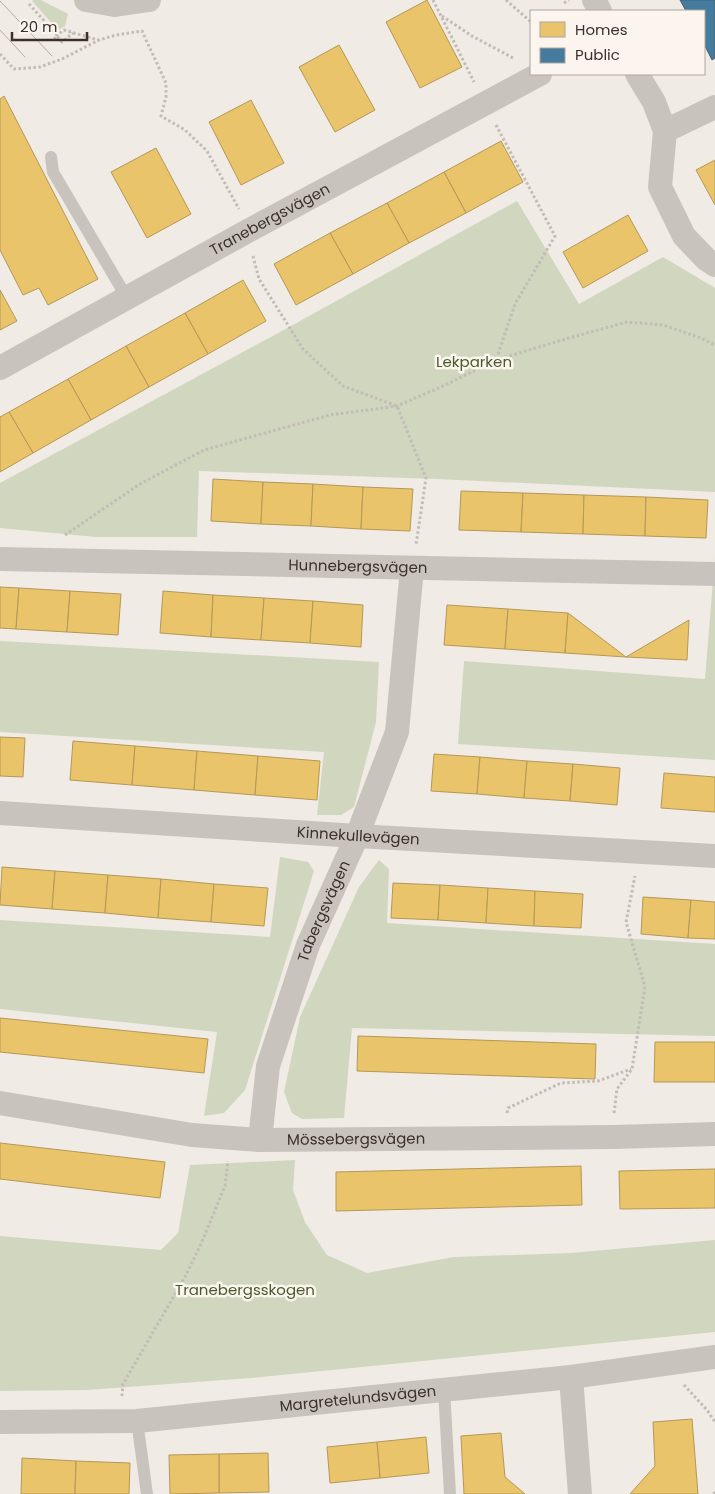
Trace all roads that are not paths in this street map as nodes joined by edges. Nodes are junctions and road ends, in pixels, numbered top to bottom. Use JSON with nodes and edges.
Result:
{"nodes":[{"id":1,"x":86,"y":0,"type":"edge"},
{"id":2,"x":149,"y":0,"type":"edge"},
{"id":3,"x":538,"y":75,"type":"edge"},
{"id":4,"x":638,"y":75,"type":"edge"},
{"id":5,"x":715,"y":107,"type":"edge"},
{"id":6,"x":665,"y":132,"type":"junction"},
{"id":7,"x":51,"y":157,"type":"dead end"},
{"id":8,"x":715,"y":265,"type":"edge"},
{"id":9,"x":127,"y":298,"type":"junction"},
{"id":10,"x":0,"y":368,"type":"edge"},
{"id":11,"x":0,"y":559,"type":"edge"},
{"id":12,"x":412,"y":568,"type":"junction"},
{"id":13,"x":715,"y":574,"type":"edge"},
{"id":14,"x":0,"y":813,"type":"edge"},
{"id":15,"x":357,"y":836,"type":"junction"},
{"id":16,"x":715,"y":856,"type":"edge"},
{"id":17,"x":0,"y":1103,"type":"edge"},
{"id":18,"x":715,"y":1134,"type":"edge"},
{"id":19,"x":260,"y":1140,"type":"junction"},
{"id":20,"x":715,"y":1357,"type":"edge"},
{"id":21,"x":571,"y":1377,"type":"junction"},
{"id":22,"x":444,"y":1390,"type":"junction"},
{"id":23,"x":128,"y":1421,"type":"junction"},
{"id":24,"x":0,"y":1422,"type":"edge"},
{"id":25,"x":147,"y":1494,"type":"edge"},
{"id":26,"x":450,"y":1494,"type":"edge"},
{"id":27,"x":580,"y":1494,"type":"edge"}],
"edges":[{"from":1,"to":2,"type":"street"},
{"from":3,"to":9,"type":"street","name":"Tranebergsvägen"},
{"from":4,"to":6,"type":"street"},
{"from":5,"to":6,"type":"street"},
{"from":6,"to":8,"type":"street"},
{"from":7,"to":9,"type":"lane"},
{"from":9,"to":10,"type":"street","name":"Tranebergsvägen"},
{"from":11,"to":12,"type":"street","name":"Hunnebergsvägen"},
{"from":12,"to":13,"type":"street","name":"Hunnebergsvägen"},
{"from":12,"to":15,"type":"street","name":"Tabergsvägen"},
{"from":14,"to":15,"type":"street","name":"Kinnekullevägen"},
{"from":15,"to":16,"type":"street","name":"Kinnekullevägen"},
{"from":15,"to":19,"type":"street","name":"Tabergsvägen"},
{"from":17,"to":19,"type":"street","name":"Mössebergsvägen"},
{"from":18,"to":19,"type":"street","name":"Mössebergsvägen"},
{"from":20,"to":21,"type":"street","name":"Margretelundsvägen"},
{"from":21,"to":22,"type":"street","name":"Margretelundsvägen"},
{"from":21,"to":27,"type":"street"},
{"from":22,"to":23,"type":"street","name":"Margretelundsvägen"},
{"from":22,"to":26,"type":"lane"},
{"from":23,"to":24,"type":"street","name":"Margretelundsvägen"},
{"from":23,"to":25,"type":"lane"}]}
